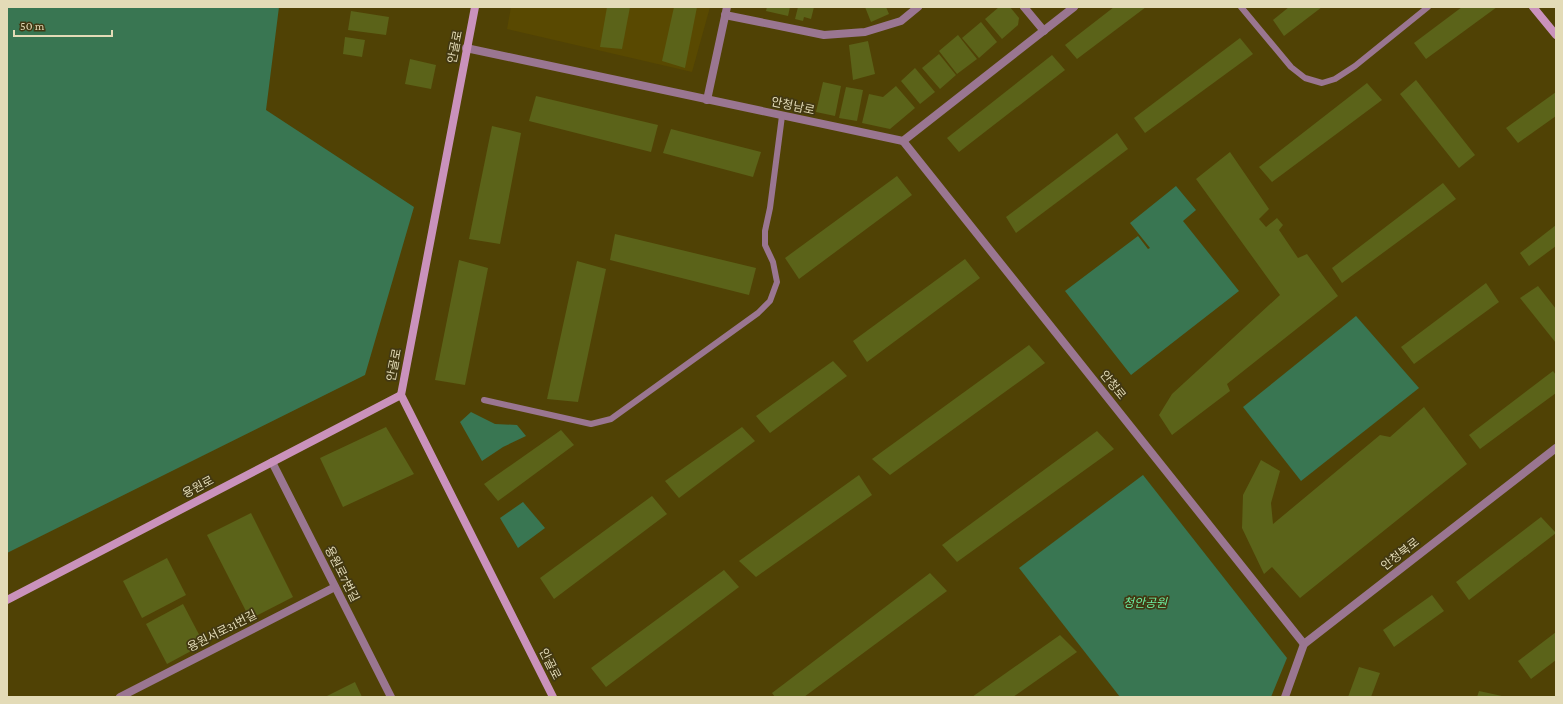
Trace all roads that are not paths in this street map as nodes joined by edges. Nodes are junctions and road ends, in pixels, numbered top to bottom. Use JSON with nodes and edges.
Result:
{"nodes":[{"id":1,"x":475,"y":7,"type":"edge"},
{"id":2,"x":918,"y":7,"type":"edge"},
{"id":3,"x":1024,"y":7,"type":"edge"},
{"id":4,"x":1074,"y":7,"type":"edge"},
{"id":5,"x":1241,"y":7,"type":"edge"},
{"id":6,"x":1428,"y":7,"type":"edge"},
{"id":7,"x":1534,"y":7,"type":"edge"},
{"id":8,"x":726,"y":11,"type":"edge"},
{"id":9,"x":1044,"y":31,"type":"junction"},
{"id":10,"x":1556,"y":35,"type":"edge"},
{"id":11,"x":466,"y":48,"type":"junction"},
{"id":12,"x":707,"y":100,"type":"junction"},
{"id":13,"x":782,"y":116,"type":"junction"},
{"id":14,"x":903,"y":141,"type":"junction"},
{"id":15,"x":400,"y":395,"type":"junction"},
{"id":16,"x":484,"y":400,"type":"dead end"},
{"id":17,"x":1556,"y":448,"type":"edge"},
{"id":18,"x":272,"y":462,"type":"junction"},
{"id":19,"x":335,"y":587,"type":"junction"},
{"id":20,"x":7,"y":600,"type":"edge"},
{"id":21,"x":1304,"y":644,"type":"junction"},
{"id":22,"x":120,"y":697,"type":"edge"},
{"id":23,"x":391,"y":697,"type":"edge"},
{"id":24,"x":553,"y":697,"type":"edge"},
{"id":25,"x":1285,"y":697,"type":"edge"}],
"edges":[{"from":1,"to":11,"type":"main road","name":"안골로"},
{"from":2,"to":8,"type":"street"},
{"from":3,"to":9,"type":"street"},
{"from":4,"to":9,"type":"street"},
{"from":5,"to":6,"type":"lane"},
{"from":7,"to":10,"type":"main road"},
{"from":8,"to":12,"type":"street"},
{"from":9,"to":14,"type":"street"},
{"from":11,"to":12,"type":"street","name":"안청남로"},
{"from":11,"to":15,"type":"main road","name":"안골로"},
{"from":12,"to":13,"type":"street","name":"안청남로"},
{"from":13,"to":14,"type":"street","name":"안청남로"},
{"from":13,"to":16,"type":"lane"},
{"from":14,"to":21,"type":"street","name":"안청로"},
{"from":15,"to":18,"type":"main road","name":"용원로"},
{"from":15,"to":24,"type":"main road","name":"안골로"},
{"from":17,"to":21,"type":"street","name":"안청북로"},
{"from":18,"to":19,"type":"street","name":"용원로7번길"},
{"from":18,"to":20,"type":"main road","name":"용원로"},
{"from":19,"to":22,"type":"street","name":"용원서로31번길"},
{"from":19,"to":23,"type":"street","name":"용원로7번길"},
{"from":21,"to":25,"type":"street"}]}
